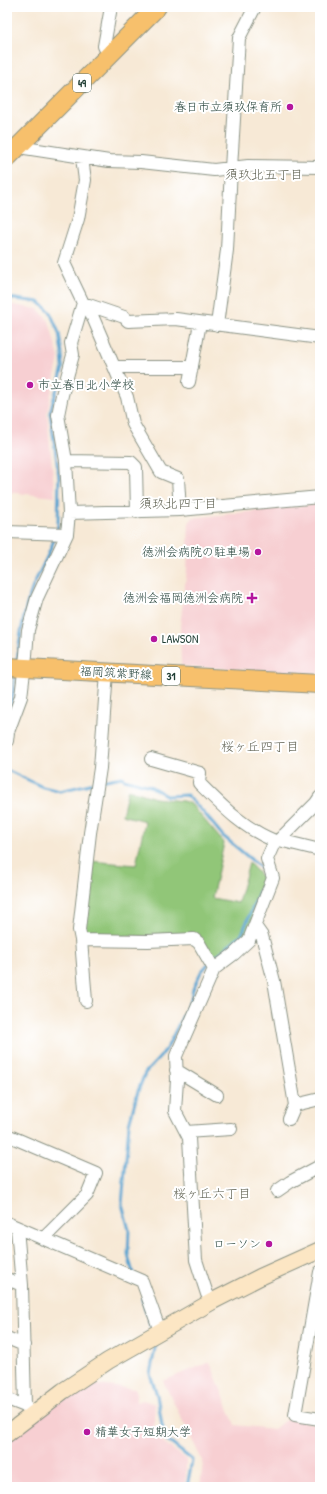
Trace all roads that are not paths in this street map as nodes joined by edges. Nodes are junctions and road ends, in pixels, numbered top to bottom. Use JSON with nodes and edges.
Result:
{"nodes":[{"id":1,"x":112,"y":7,"type":"edge"},
{"id":2,"x":157,"y":7,"type":"edge"},
{"id":3,"x":255,"y":7,"type":"edge"},
{"id":4,"x":109,"y":56,"type":"junction"},
{"id":5,"x":10,"y":150,"type":"edge"},
{"id":6,"x":82,"y":158,"type":"junction"},
{"id":7,"x":320,"y":167,"type":"edge"},
{"id":8,"x":231,"y":168,"type":"junction"},
{"id":9,"x":86,"y":304,"type":"junction"},
{"id":10,"x":200,"y":323,"type":"junction"},
{"id":11,"x":217,"y":325,"type":"junction"},
{"id":12,"x":320,"y":338,"type":"edge"},
{"id":13,"x":115,"y":367,"type":"junction"},
{"id":14,"x":192,"y":367,"type":"junction"},
{"id":15,"x":189,"y":382,"type":"dead end"},
{"id":16,"x":66,"y":461,"type":"junction"},
{"id":17,"x":320,"y":497,"type":"edge"},
{"id":18,"x":180,"y":510,"type":"junction"},
{"id":19,"x":137,"y":512,"type":"junction"},
{"id":20,"x":69,"y":513,"type":"junction"},
{"id":21,"x":7,"y":532,"type":"edge"},
{"id":22,"x":67,"y":534,"type":"junction"},
{"id":23,"x":16,"y":668,"type":"edge"},
{"id":24,"x":107,"y":672,"type":"junction"},
{"id":25,"x":320,"y":684,"type":"edge"},
{"id":26,"x":7,"y":741,"type":"edge"},
{"id":27,"x":151,"y":758,"type":"dead end"},
{"id":28,"x":320,"y":797,"type":"edge"},
{"id":29,"x":277,"y":840,"type":"junction"},
{"id":30,"x":320,"y":850,"type":"edge"},
{"id":31,"x":255,"y":926,"type":"junction"},
{"id":32,"x":80,"y":940,"type":"junction"},
{"id":33,"x":214,"y":969,"type":"junction"},
{"id":34,"x":86,"y":1001,"type":"dead end"},
{"id":35,"x":176,"y":1070,"type":"junction"},
{"id":36,"x":217,"y":1095,"type":"dead end"},
{"id":37,"x":320,"y":1099,"type":"edge"},
{"id":38,"x":295,"y":1105,"type":"junction"},
{"id":39,"x":289,"y":1119,"type":"dead end"},
{"id":40,"x":231,"y":1129,"type":"dead end"},
{"id":41,"x":186,"y":1132,"type":"junction"},
{"id":42,"x":7,"y":1136,"type":"edge"},
{"id":43,"x":320,"y":1166,"type":"edge"},
{"id":44,"x":277,"y":1191,"type":"dead end"},
{"id":45,"x":12,"y":1226,"type":"edge"},
{"id":46,"x":42,"y":1239,"type":"junction"},
{"id":47,"x":320,"y":1250,"type":"edge"},
{"id":48,"x":320,"y":1272,"type":"edge"},
{"id":49,"x":7,"y":1279,"type":"edge"},
{"id":50,"x":22,"y":1285,"type":"junction"},
{"id":51,"x":213,"y":1301,"type":"junction"},
{"id":52,"x":160,"y":1331,"type":"junction"},
{"id":53,"x":7,"y":1338,"type":"edge"},
{"id":54,"x":24,"y":1345,"type":"junction"},
{"id":55,"x":7,"y":1399,"type":"edge"},
{"id":56,"x":29,"y":1410,"type":"junction"},
{"id":57,"x":320,"y":1419,"type":"edge"},
{"id":58,"x":7,"y":1434,"type":"edge"}],
"edges":[{"from":1,"to":4,"type":"street"},
{"from":2,"to":4,"type":"main road","number":"49"},
{"from":3,"to":8,"type":"street"},
{"from":4,"to":5,"type":"main road","number":"49"},
{"from":5,"to":6,"type":"street"},
{"from":6,"to":8,"type":"street"},
{"from":6,"to":9,"type":"street"},
{"from":7,"to":8,"type":"street"},
{"from":8,"to":11,"type":"street"},
{"from":9,"to":10,"type":"street"},
{"from":9,"to":13,"type":"street"},
{"from":9,"to":16,"type":"street"},
{"from":10,"to":11,"type":"street"},
{"from":10,"to":14,"type":"street"},
{"from":11,"to":12,"type":"street"},
{"from":13,"to":14,"type":"street"},
{"from":13,"to":18,"type":"street"},
{"from":14,"to":15,"type":"street"},
{"from":16,"to":19,"type":"street"},
{"from":16,"to":20,"type":"street"},
{"from":17,"to":18,"type":"street"},
{"from":18,"to":19,"type":"street"},
{"from":19,"to":20,"type":"street"},
{"from":20,"to":22,"type":"street"},
{"from":21,"to":22,"type":"street"},
{"from":22,"to":23,"type":"street"},
{"from":23,"to":24,"type":"main road","name":"福岡筑紫野線","number":"31"},
{"from":23,"to":26,"type":"street"},
{"from":24,"to":25,"type":"main road","name":"福岡筑紫野線","number":"31"},
{"from":24,"to":32,"type":"street"},
{"from":27,"to":29,"type":"street"},
{"from":28,"to":29,"type":"street"},
{"from":29,"to":30,"type":"street"},
{"from":29,"to":31,"type":"street"},
{"from":31,"to":33,"type":"street"},
{"from":31,"to":38,"type":"street"},
{"from":32,"to":33,"type":"street"},
{"from":32,"to":34,"type":"street"},
{"from":33,"to":35,"type":"street"},
{"from":35,"to":36,"type":"street"},
{"from":35,"to":41,"type":"street"},
{"from":37,"to":38,"type":"street"},
{"from":38,"to":39,"type":"street"},
{"from":40,"to":41,"type":"street"},
{"from":41,"to":51,"type":"street"},
{"from":42,"to":46,"type":"street"},
{"from":43,"to":44,"type":"street"},
{"from":45,"to":46,"type":"street"},
{"from":45,"to":50,"type":"street"},
{"from":46,"to":52,"type":"street"},
{"from":47,"to":51,"type":"street"},
{"from":48,"to":57,"type":"street"},
{"from":49,"to":50,"type":"street"},
{"from":50,"to":54,"type":"street"},
{"from":51,"to":52,"type":"street"},
{"from":52,"to":56,"type":"street"},
{"from":53,"to":54,"type":"street"},
{"from":54,"to":56,"type":"street"},
{"from":55,"to":56,"type":"street"},
{"from":56,"to":58,"type":"street"}]}
